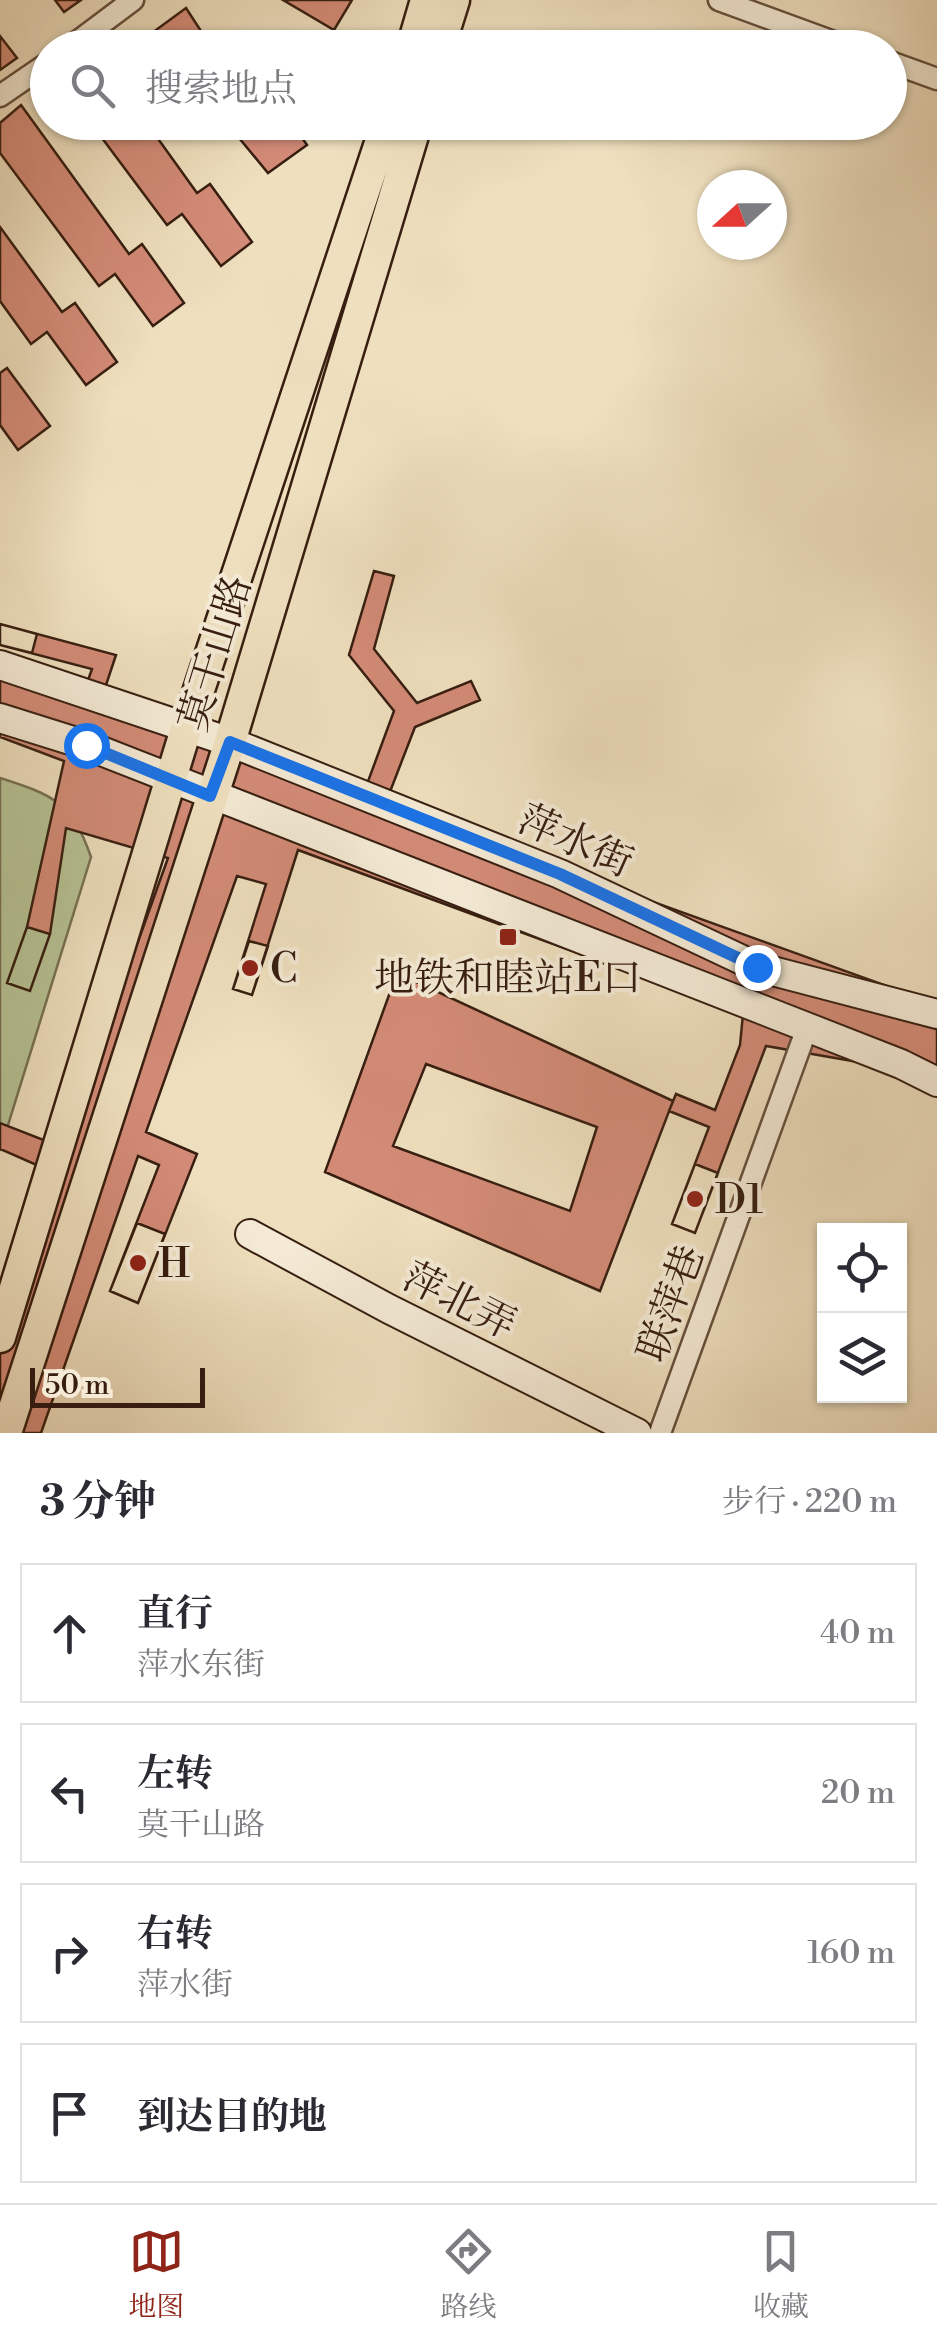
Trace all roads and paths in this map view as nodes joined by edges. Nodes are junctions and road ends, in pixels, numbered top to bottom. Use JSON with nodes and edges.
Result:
{"nodes":[{"id":1,"x":133,"y":0,"type":"edge"},
{"id":2,"x":426,"y":0,"type":"edge"},
{"id":3,"x":454,"y":0,"type":"edge"},
{"id":4,"x":719,"y":0,"type":"edge"},
{"id":5,"x":93,"y":30,"type":"edge"},
{"id":6,"x":417,"y":30,"type":"edge"},
{"id":7,"x":445,"y":30,"type":"edge"},
{"id":8,"x":801,"y":30,"type":"edge"},
{"id":9,"x":907,"y":68,"type":"edge"},
{"id":10,"x":30,"y":75,"type":"edge"},
{"id":11,"x":937,"y":79,"type":"edge"},
{"id":12,"x":0,"y":96,"type":"edge"},
{"id":13,"x":381,"y":140,"type":"edge"},
{"id":14,"x":412,"y":140,"type":"edge"},
{"id":15,"x":0,"y":664,"type":"edge"},
{"id":16,"x":0,"y":718,"type":"edge"},
{"id":17,"x":187,"y":726,"type":"junction"},
{"id":18,"x":230,"y":742,"type":"junction"},
{"id":19,"x":172,"y":780,"type":"junction"},
{"id":20,"x":210,"y":796,"type":"junction"},
{"id":21,"x":937,"y":1014,"type":"edge"},
{"id":22,"x":807,"y":1028,"type":"junction"},
{"id":23,"x":937,"y":1082,"type":"edge"},
{"id":24,"x":250,"y":1234,"type":"dead end"},
{"id":25,"x":0,"y":1337,"type":"edge"},
{"id":26,"x":6,"y":1433,"type":"edge"},
{"id":27,"x":637,"y":1433,"type":"edge"},
{"id":28,"x":660,"y":1433,"type":"edge"}],
"edges":[{"from":1,"to":5,"type":"street"},
{"from":2,"to":6,"type":"main road"},
{"from":3,"to":7,"type":"main road"},
{"from":4,"to":8,"type":"street"},
{"from":9,"to":11,"type":"street"},
{"from":10,"to":12,"type":"street"},
{"from":13,"to":17,"type":"main road","name":"莫干山路"},
{"from":14,"to":18,"type":"main road","name":"莫干山路"},
{"from":15,"to":17,"type":"main road","name":"萍水街"},
{"from":16,"to":19,"type":"main road"},
{"from":17,"to":18,"type":"main road","name":"萍水街"},
{"from":17,"to":19,"type":"main road","name":"莫干山路"},
{"from":18,"to":20,"type":"main road","name":"莫干山路"},
{"from":18,"to":21,"type":"main road","name":"萍水街"},
{"from":19,"to":20,"type":"main road"},
{"from":19,"to":25,"type":"main road","name":"莫干山路"},
{"from":20,"to":22,"type":"main road"},
{"from":20,"to":26,"type":"main road","name":"莫干山路"},
{"from":22,"to":23,"type":"main road"},
{"from":22,"to":28,"type":"street","name":"联萍巷"},
{"from":24,"to":27,"type":"main road","name":"萍北弄"}]}
